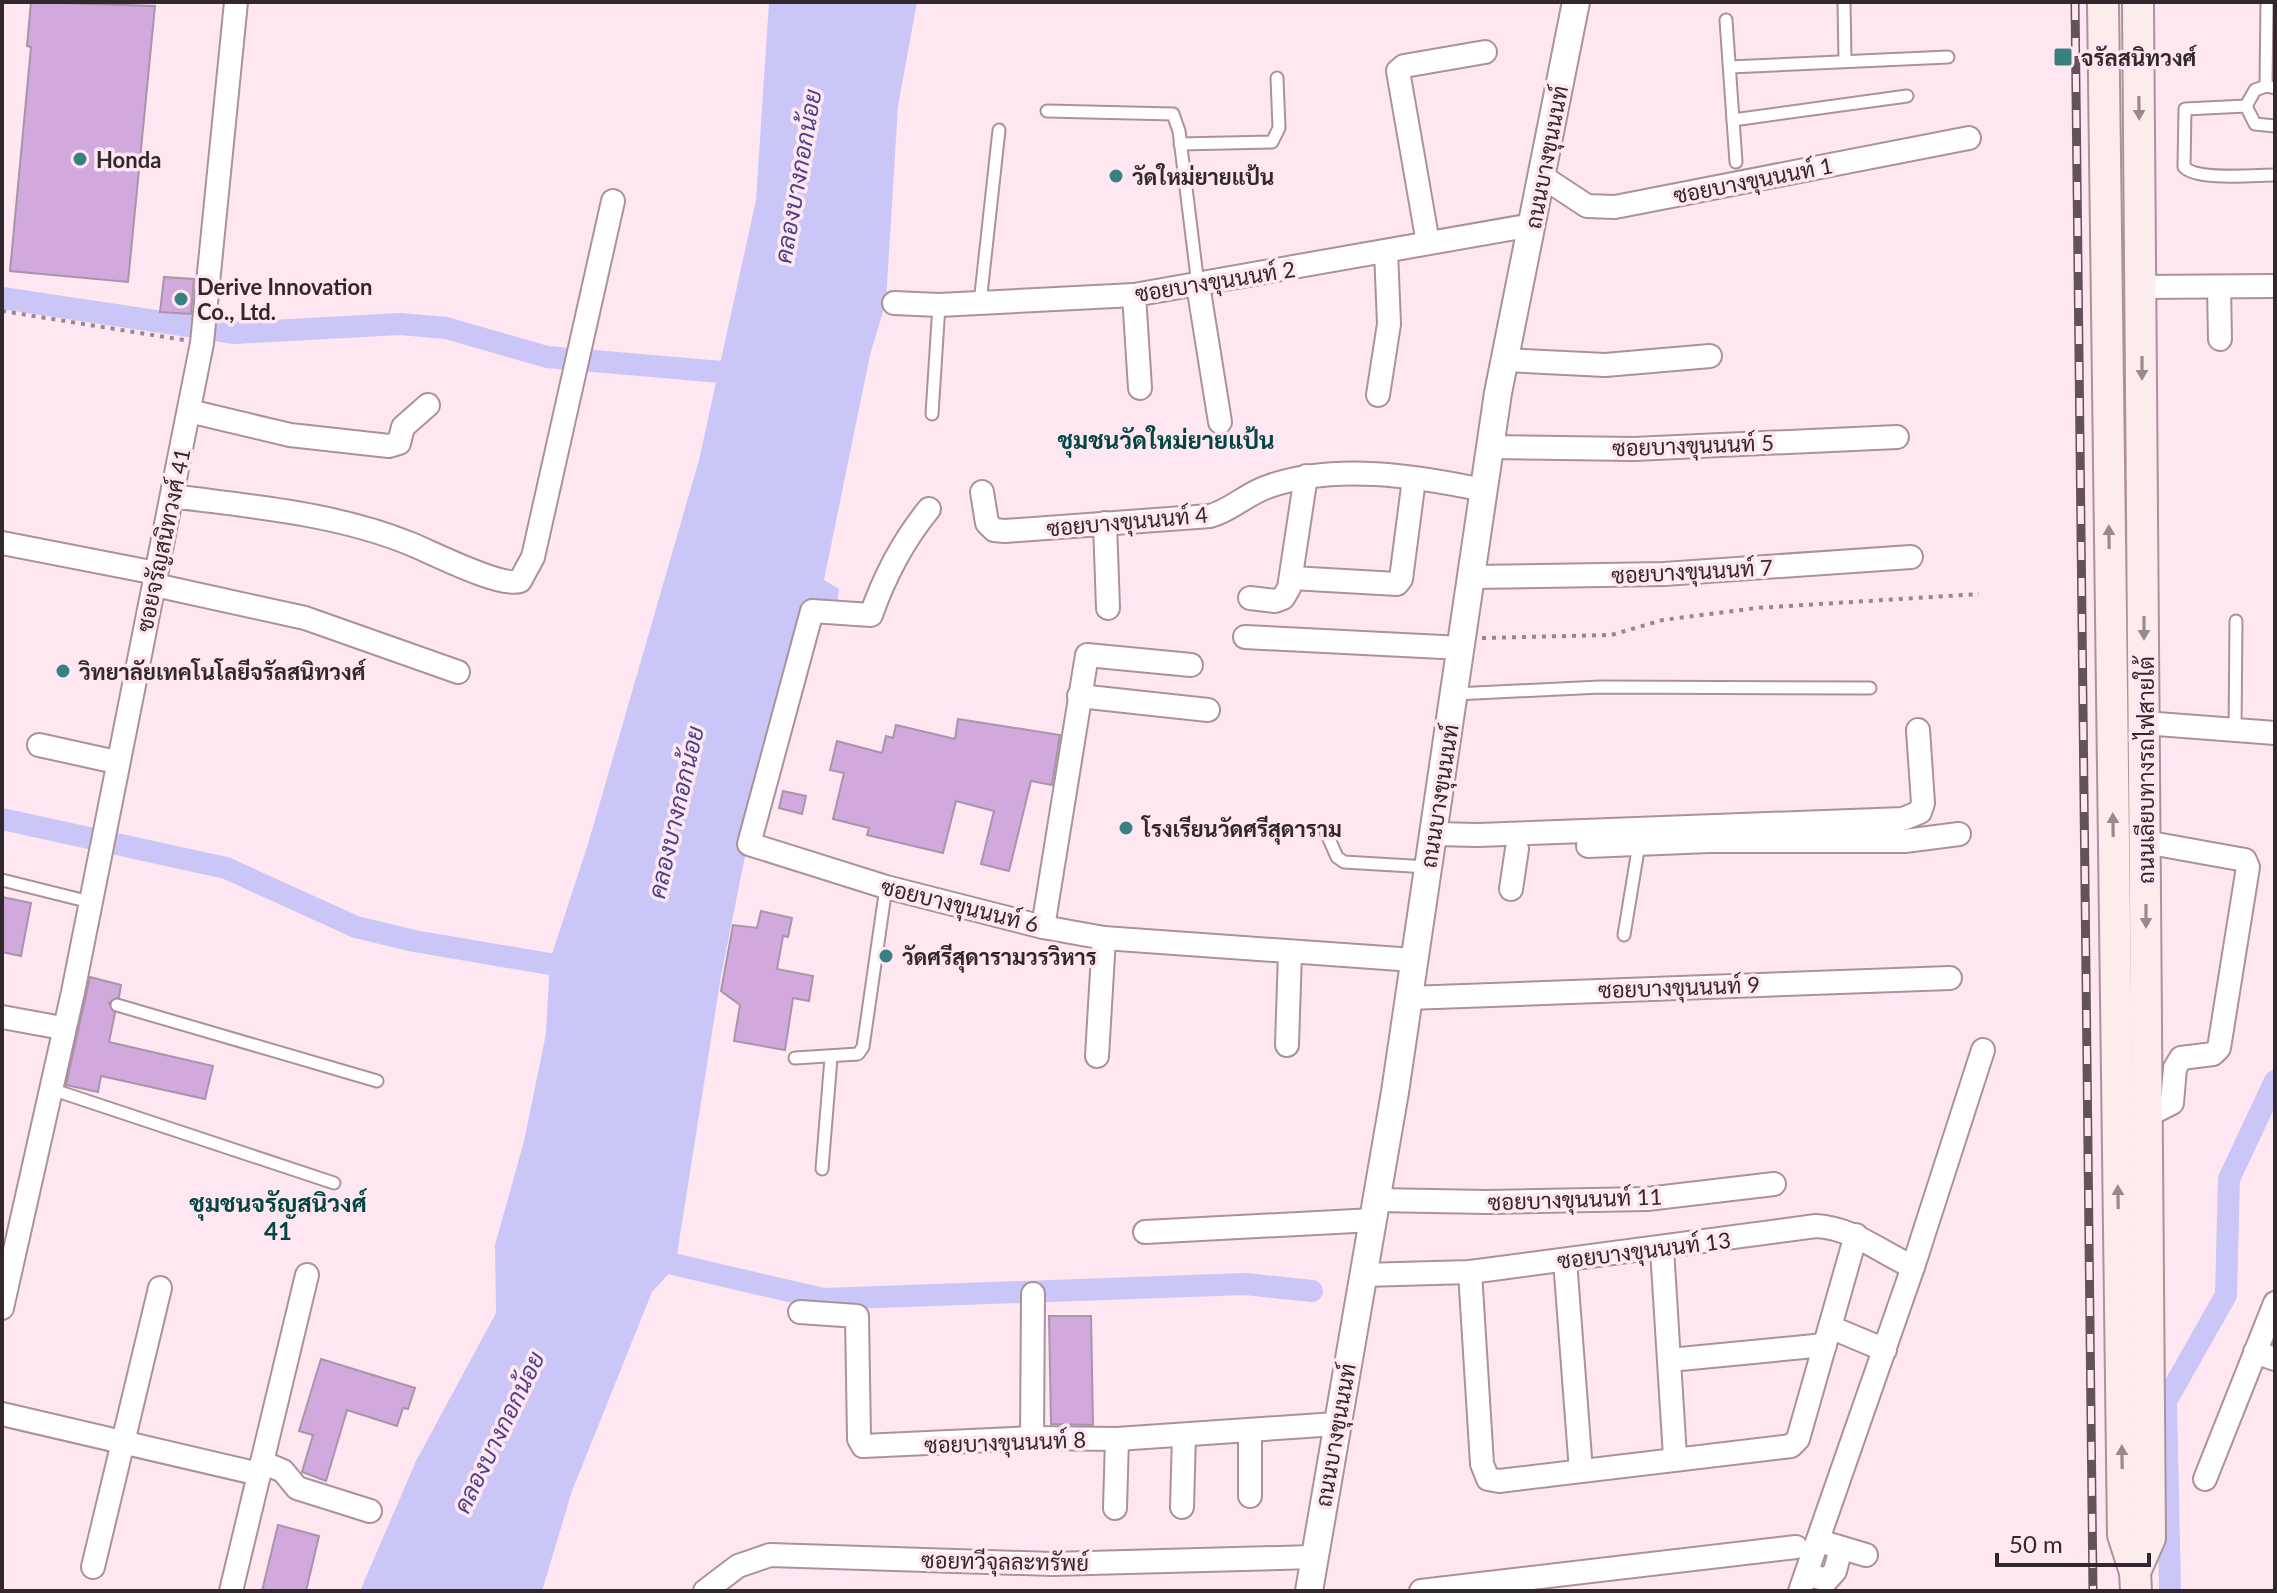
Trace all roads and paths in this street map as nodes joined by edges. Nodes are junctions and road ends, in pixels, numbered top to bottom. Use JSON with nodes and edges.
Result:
{"nodes":[{"id":1,"x":236,"y":2,"type":"edge"},
{"id":2,"x":1576,"y":2,"type":"edge"},
{"id":3,"x":1844,"y":2,"type":"edge"},
{"id":4,"x":2103,"y":2,"type":"edge"},
{"id":5,"x":2138,"y":2,"type":"edge"},
{"id":6,"x":2267,"y":2,"type":"edge"},
{"id":7,"x":1726,"y":20,"type":"dead end"},
{"id":8,"x":1485,"y":52,"type":"dead end"},
{"id":9,"x":1948,"y":57,"type":"dead end"},
{"id":10,"x":1845,"y":60,"type":"junction"},
{"id":11,"x":1730,"y":67,"type":"junction"},
{"id":12,"x":1277,"y":78,"type":"dead end"},
{"id":13,"x":2271,"y":87,"type":"edge"},
{"id":14,"x":1907,"y":96,"type":"dead end"},
{"id":15,"x":2246,"y":106,"type":"junction"},
{"id":16,"x":1047,"y":111,"type":"dead end"},
{"id":17,"x":1733,"y":120,"type":"junction"},
{"id":18,"x":2275,"y":126,"type":"edge"},
{"id":19,"x":999,"y":130,"type":"dead end"},
{"id":20,"x":1969,"y":138,"type":"dead end"},
{"id":21,"x":1180,"y":144,"type":"junction"},
{"id":22,"x":1736,"y":162,"type":"dead end"},
{"id":23,"x":2275,"y":175,"type":"edge"},
{"id":24,"x":1543,"y":177,"type":"junction"},
{"id":25,"x":613,"y":201,"type":"dead end"},
{"id":26,"x":1532,"y":225,"type":"junction"},
{"id":27,"x":1428,"y":243,"type":"junction"},
{"id":28,"x":1386,"y":251,"type":"junction"},
{"id":29,"x":1198,"y":285,"type":"junction"},
{"id":30,"x":2275,"y":286,"type":"edge"},
{"id":31,"x":2142,"y":287,"type":"junction"},
{"id":32,"x":2219,"y":287,"type":"junction"},
{"id":33,"x":1134,"y":295,"type":"junction"},
{"id":34,"x":894,"y":303,"type":"dead end"},
{"id":35,"x":980,"y":303,"type":"junction"},
{"id":36,"x":939,"y":305,"type":"junction"},
{"id":37,"x":2,"y":311,"type":"edge"},
{"id":38,"x":2220,"y":339,"type":"dead end"},
{"id":39,"x":202,"y":343,"type":"junction"},
{"id":40,"x":1710,"y":356,"type":"dead end"},
{"id":41,"x":1505,"y":360,"type":"junction"},
{"id":42,"x":1140,"y":388,"type":"dead end"},
{"id":43,"x":1378,"y":395,"type":"dead end"},
{"id":44,"x":428,"y":405,"type":"dead end"},
{"id":45,"x":189,"y":411,"type":"junction"},
{"id":46,"x":932,"y":414,"type":"dead end"},
{"id":47,"x":1220,"y":422,"type":"dead end"},
{"id":48,"x":1897,"y":437,"type":"dead end"},
{"id":49,"x":1489,"y":447,"type":"junction"},
{"id":50,"x":1306,"y":476,"type":"junction"},
{"id":51,"x":1414,"y":479,"type":"junction"},
{"id":52,"x":1483,"y":490,"type":"junction"},
{"id":53,"x":982,"y":492,"type":"dead end"},
{"id":54,"x":172,"y":496,"type":"junction"},
{"id":55,"x":929,"y":509,"type":"dead end"},
{"id":56,"x":1105,"y":523,"type":"junction"},
{"id":57,"x":2,"y":543,"type":"edge"},
{"id":58,"x":1911,"y":557,"type":"dead end"},
{"id":59,"x":1472,"y":577,"type":"junction"},
{"id":60,"x":1292,"y":578,"type":"junction"},
{"id":61,"x":156,"y":579,"type":"junction"},
{"id":62,"x":1979,"y":594,"type":"dead end"},
{"id":63,"x":1250,"y":598,"type":"dead end"},
{"id":64,"x":1108,"y":608,"type":"dead end"},
{"id":65,"x":2236,"y":621,"type":"dead end"},
{"id":66,"x":1245,"y":637,"type":"dead end"},
{"id":67,"x":1463,"y":643,"type":"junction"},
{"id":68,"x":1191,"y":665,"type":"dead end"},
{"id":69,"x":458,"y":672,"type":"dead end"},
{"id":70,"x":1870,"y":688,"type":"dead end"},
{"id":71,"x":1455,"y":694,"type":"junction"},
{"id":72,"x":1079,"y":696,"type":"junction"},
{"id":73,"x":1208,"y":710,"type":"dead end"},
{"id":74,"x":2144,"y":723,"type":"junction"},
{"id":75,"x":1918,"y":730,"type":"dead end"},
{"id":76,"x":2235,"y":732,"type":"junction"},
{"id":77,"x":2275,"y":733,"type":"edge"},
{"id":78,"x":39,"y":745,"type":"dead end"},
{"id":79,"x":116,"y":762,"type":"junction"},
{"id":80,"x":1326,"y":832,"type":"dead end"},
{"id":81,"x":1959,"y":834,"type":"dead end"},
{"id":82,"x":2145,"y":842,"type":"junction"},
{"id":83,"x":1639,"y":844,"type":"junction"},
{"id":84,"x":1517,"y":849,"type":"junction"},
{"id":85,"x":1431,"y":850,"type":"junction"},
{"id":86,"x":2,"y":880,"type":"edge"},
{"id":87,"x":886,"y":887,"type":"junction"},
{"id":88,"x":1511,"y":889,"type":"dead end"},
{"id":89,"x":90,"y":902,"type":"junction"},
{"id":90,"x":1043,"y":927,"type":"junction"},
{"id":91,"x":1624,"y":935,"type":"dead end"},
{"id":92,"x":1104,"y":938,"type":"junction"},
{"id":93,"x":1290,"y":952,"type":"junction"},
{"id":94,"x":1414,"y":960,"type":"junction"},
{"id":95,"x":1950,"y":978,"type":"dead end"},
{"id":96,"x":1408,"y":998,"type":"junction"},
{"id":97,"x":117,"y":1005,"type":"dead end"},
{"id":98,"x":2,"y":1017,"type":"edge"},
{"id":99,"x":62,"y":1028,"type":"junction"},
{"id":100,"x":1287,"y":1045,"type":"dead end"},
{"id":101,"x":1983,"y":1050,"type":"dead end"},
{"id":102,"x":1097,"y":1056,"type":"dead end"},
{"id":103,"x":795,"y":1058,"type":"dead end"},
{"id":104,"x":831,"y":1058,"type":"junction"},
{"id":105,"x":377,"y":1081,"type":"dead end"},
{"id":106,"x":51,"y":1089,"type":"junction"},
{"id":107,"x":2147,"y":1109,"type":"junction"},
{"id":108,"x":822,"y":1169,"type":"dead end"},
{"id":109,"x":334,"y":1183,"type":"dead end"},
{"id":110,"x":1774,"y":1184,"type":"dead end"},
{"id":111,"x":1375,"y":1210,"type":"junction"},
{"id":112,"x":1145,"y":1232,"type":"dead end"},
{"id":113,"x":1856,"y":1235,"type":"junction"},
{"id":114,"x":10,"y":1238,"type":"edge"},
{"id":115,"x":1662,"y":1249,"type":"junction"},
{"id":116,"x":1565,"y":1260,"type":"junction"},
{"id":117,"x":1913,"y":1267,"type":"junction"},
{"id":118,"x":1470,"y":1272,"type":"junction"},
{"id":119,"x":307,"y":1275,"type":"dead end"},
{"id":120,"x":1363,"y":1275,"type":"junction"},
{"id":121,"x":160,"y":1288,"type":"dead end"},
{"id":122,"x":1033,"y":1294,"type":"dead end"},
{"id":123,"x":2275,"y":1303,"type":"edge"},
{"id":124,"x":2,"y":1308,"type":"edge"},
{"id":125,"x":800,"y":1312,"type":"dead end"},
{"id":126,"x":1827,"y":1336,"type":"junction"},
{"id":127,"x":1885,"y":1350,"type":"junction"},
{"id":128,"x":2265,"y":1356,"type":"edge"},
{"id":129,"x":1670,"y":1360,"type":"junction"},
{"id":130,"x":2,"y":1414,"type":"edge"},
{"id":131,"x":1336,"y":1424,"type":"junction"},
{"id":132,"x":1250,"y":1432,"type":"junction"},
{"id":133,"x":1184,"y":1435,"type":"junction"},
{"id":134,"x":1032,"y":1438,"type":"junction"},
{"id":135,"x":1117,"y":1439,"type":"junction"},
{"id":136,"x":123,"y":1442,"type":"junction"},
{"id":137,"x":1675,"y":1457,"type":"junction"},
{"id":138,"x":261,"y":1468,"type":"junction"},
{"id":139,"x":1581,"y":1471,"type":"junction"},
{"id":140,"x":2205,"y":1479,"type":"dead end"},
{"id":141,"x":1250,"y":1496,"type":"dead end"},
{"id":142,"x":1182,"y":1507,"type":"dead end"},
{"id":143,"x":1115,"y":1508,"type":"dead end"},
{"id":144,"x":370,"y":1511,"type":"dead end"},
{"id":145,"x":2136,"y":1536,"type":"junction"},
{"id":146,"x":1818,"y":1541,"type":"junction"},
{"id":147,"x":1796,"y":1547,"type":"dead end"},
{"id":148,"x":1841,"y":1548,"type":"junction"},
{"id":149,"x":1866,"y":1555,"type":"dead end"},
{"id":150,"x":1314,"y":1557,"type":"junction"},
{"id":151,"x":93,"y":1567,"type":"dead end"},
{"id":152,"x":2136,"y":1581,"type":"edge"},
{"id":153,"x":1803,"y":1582,"type":"edge"},
{"id":154,"x":231,"y":1591,"type":"edge"},
{"id":155,"x":705,"y":1591,"type":"edge"},
{"id":156,"x":1309,"y":1591,"type":"edge"},
{"id":157,"x":1421,"y":1591,"type":"edge"}],
"edges":[{"from":1,"to":39,"type":"street","name":"ซอยจรัญสนิทวงศ์ 41"},
{"from":2,"to":24,"type":"street","name":"ถนนบางขุนนนท์"},
{"from":3,"to":10,"type":"lane"},
{"from":145,"to":4,"type":"main road","name":"ถนนเลียบทางรถไฟสายใต้","one_way":true},
{"from":5,"to":31,"type":"main road","name":"ถนนเลียบทางรถไฟสายใต้","one_way":true},
{"from":6,"to":13,"type":"lane"},
{"from":7,"to":11,"type":"lane"},
{"from":8,"to":27,"type":"street"},
{"from":9,"to":10,"type":"lane"},
{"from":10,"to":11,"type":"lane"},
{"from":11,"to":17,"type":"lane"},
{"from":12,"to":21,"type":"lane"},
{"from":13,"to":15,"type":"lane"},
{"from":14,"to":17,"type":"lane"},
{"from":15,"to":18,"type":"lane"},
{"from":15,"to":23,"type":"lane"},
{"from":16,"to":21,"type":"lane"},
{"from":17,"to":22,"type":"lane"},
{"from":19,"to":35,"type":"lane"},
{"from":20,"to":24,"type":"street","name":"ซอยบางขุนนนท์ 1"},
{"from":21,"to":29,"type":"lane"},
{"from":24,"to":26,"type":"street","name":"ถนนบางขุนนนท์"},
{"from":25,"to":54,"type":"street"},
{"from":26,"to":27,"type":"street","name":"ซอยบางขุนนนท์ 2"},
{"from":26,"to":41,"type":"street","name":"ถนนบางขุนนนท์"},
{"from":27,"to":28,"type":"street","name":"ซอยบางขุนนนท์ 2"},
{"from":28,"to":29,"type":"street","name":"ซอยบางขุนนนท์ 2"},
{"from":28,"to":43,"type":"street"},
{"from":29,"to":33,"type":"street","name":"ซอยบางขุนนนท์ 2"},
{"from":29,"to":47,"type":"street"},
{"from":30,"to":32,"type":"street"},
{"from":31,"to":32,"type":"street"},
{"from":31,"to":74,"type":"main road","name":"ถนนเลียบทางรถไฟสายใต้","one_way":true},
{"from":32,"to":38,"type":"street"},
{"from":33,"to":35,"type":"street","name":"ซอยบางขุนนนท์ 2"},
{"from":33,"to":42,"type":"street"},
{"from":34,"to":36,"type":"street","name":"ซอยบางขุนนนท์ 2"},
{"from":35,"to":36,"type":"street","name":"ซอยบางขุนนนท์ 2"},
{"from":36,"to":46,"type":"lane"},
{"from":37,"to":39,"type":"path"},
{"from":39,"to":45,"type":"street","name":"ซอยจรัญสนิทวงศ์ 41"},
{"from":40,"to":41,"type":"street"},
{"from":41,"to":49,"type":"street","name":"ถนนบางขุนนนท์"},
{"from":44,"to":45,"type":"street"},
{"from":45,"to":54,"type":"street","name":"ซอยจรัญสนิทวงศ์ 41"},
{"from":48,"to":49,"type":"street","name":"ซอยบางขุนนนท์ 5"},
{"from":49,"to":52,"type":"street","name":"ถนนบางขุนนนท์"},
{"from":50,"to":51,"type":"street","name":"ซอยบางขุนนนท์ 4"},
{"from":50,"to":56,"type":"street","name":"ซอยบางขุนนนท์ 4"},
{"from":50,"to":60,"type":"street"},
{"from":51,"to":52,"type":"street","name":"ซอยบางขุนนนท์ 4"},
{"from":51,"to":60,"type":"street"},
{"from":52,"to":59,"type":"street","name":"ถนนบางขุนนนท์"},
{"from":53,"to":56,"type":"street","name":"ซอยบางขุนนนท์ 4"},
{"from":54,"to":61,"type":"street","name":"ซอยจรัญสนิทวงศ์ 41"},
{"from":55,"to":87,"type":"street","name":"ซอยบางขุนนนท์ 6"},
{"from":56,"to":64,"type":"street"},
{"from":57,"to":61,"type":"street"},
{"from":58,"to":59,"type":"street","name":"ซอยบางขุนนนท์ 7"},
{"from":59,"to":67,"type":"street","name":"ถนนบางขุนนนท์"},
{"from":60,"to":63,"type":"street"},
{"from":61,"to":69,"type":"street"},
{"from":61,"to":79,"type":"street","name":"ซอยจรัญสนิทวงศ์ 41"},
{"from":62,"to":67,"type":"path"},
{"from":65,"to":76,"type":"lane"},
{"from":66,"to":67,"type":"street"},
{"from":67,"to":71,"type":"street","name":"ถนนบางขุนนนท์"},
{"from":68,"to":72,"type":"street"},
{"from":70,"to":71,"type":"lane"},
{"from":71,"to":85,"type":"street","name":"ถนนบางขุนนนท์"},
{"from":72,"to":73,"type":"street"},
{"from":72,"to":90,"type":"street"},
{"from":74,"to":76,"type":"street"},
{"from":74,"to":82,"type":"main road","name":"ถนนเลียบทางรถไฟสายใต้"},
{"from":75,"to":85,"type":"street"},
{"from":76,"to":77,"type":"street"},
{"from":78,"to":79,"type":"street"},
{"from":79,"to":89,"type":"street","name":"ซอยจรัญสนิทวงศ์ 41"},
{"from":80,"to":85,"type":"lane"},
{"from":81,"to":83,"type":"street"},
{"from":82,"to":107,"type":"main road","name":"ถนนเลียบทางรถไฟสายใต้","one_way":true},
{"from":82,"to":107,"type":"street"},
{"from":83,"to":84,"type":"street"},
{"from":83,"to":91,"type":"lane"},
{"from":84,"to":85,"type":"street"},
{"from":84,"to":88,"type":"street"},
{"from":85,"to":94,"type":"street","name":"ถนนบางขุนนนท์"},
{"from":86,"to":89,"type":"lane"},
{"from":87,"to":90,"type":"street","name":"ซอยบางขุนนนท์ 6"},
{"from":87,"to":104,"type":"lane"},
{"from":89,"to":99,"type":"street","name":"ซอยจรัญสนิทวงศ์ 41"},
{"from":90,"to":92,"type":"street","name":"ซอยบางขุนนนท์ 6"},
{"from":92,"to":93,"type":"street","name":"ซอยบางขุนนนท์ 6"},
{"from":92,"to":102,"type":"street"},
{"from":93,"to":94,"type":"street","name":"ซอยบางขุนนนท์ 6"},
{"from":93,"to":100,"type":"street"},
{"from":94,"to":96,"type":"street","name":"ถนนบางขุนนนท์"},
{"from":95,"to":96,"type":"street","name":"ซอยบางขุนนนท์ 9"},
{"from":96,"to":111,"type":"street","name":"ถนนบางขุนนนท์"},
{"from":97,"to":105,"type":"lane"},
{"from":98,"to":99,"type":"street"},
{"from":99,"to":106,"type":"street","name":"ซอยจรัญสนิทวงศ์ 41"},
{"from":101,"to":117,"type":"street"},
{"from":103,"to":104,"type":"lane"},
{"from":104,"to":108,"type":"lane"},
{"from":106,"to":109,"type":"lane"},
{"from":106,"to":114,"type":"street","name":"ซอยจรัญสนิทวงศ์ 41"},
{"from":107,"to":145,"type":"main road","name":"ถนนเลียบทางรถไฟสายใต้"},
{"from":110,"to":111,"type":"street","name":"ซอยบางขุนนนท์ 11"},
{"from":111,"to":112,"type":"street","name":"ซอยบางขุนนนท์ 11"},
{"from":111,"to":120,"type":"street","name":"ถนนบางขุนนนท์"},
{"from":113,"to":115,"type":"street","name":"ซอยบางขุนนนท์ 13"},
{"from":113,"to":117,"type":"street","name":"ซอยบางขุนนนท์ 13"},
{"from":113,"to":126,"type":"street"},
{"from":114,"to":124,"type":"street","name":"ซอยจรัญสนิทวงศ์ 41"},
{"from":115,"to":116,"type":"street","name":"ซอยบางขุนนนท์ 13"},
{"from":115,"to":129,"type":"street"},
{"from":116,"to":118,"type":"street","name":"ซอยบางขุนนนท์ 13"},
{"from":116,"to":139,"type":"street"},
{"from":117,"to":127,"type":"street"},
{"from":118,"to":120,"type":"street","name":"ซอยบางขุนนนท์ 13"},
{"from":118,"to":139,"type":"street"},
{"from":119,"to":138,"type":"street"},
{"from":120,"to":131,"type":"street","name":"ถนนบางขุนนนท์"},
{"from":121,"to":136,"type":"street"},
{"from":122,"to":134,"type":"street"},
{"from":123,"to":128,"type":"street"},
{"from":125,"to":134,"type":"street","name":"ซอยบางขุนนนท์ 8"},
{"from":126,"to":127,"type":"street"},
{"from":126,"to":129,"type":"street"},
{"from":126,"to":137,"type":"street"},
{"from":127,"to":146,"type":"street"},
{"from":128,"to":140,"type":"street"},
{"from":129,"to":137,"type":"street"},
{"from":130,"to":136,"type":"street"},
{"from":131,"to":132,"type":"street","name":"ซอยบางขุนนนท์ 8"},
{"from":131,"to":150,"type":"street","name":"ถนนบางขุนนนท์"},
{"from":132,"to":133,"type":"street","name":"ซอยบางขุนนนท์ 8"},
{"from":132,"to":141,"type":"street"},
{"from":133,"to":135,"type":"street","name":"ซอยบางขุนนนท์ 8"},
{"from":133,"to":142,"type":"street"},
{"from":134,"to":135,"type":"street","name":"ซอยบางขุนนนท์ 8"},
{"from":135,"to":143,"type":"street"},
{"from":136,"to":138,"type":"street"},
{"from":136,"to":151,"type":"street"},
{"from":137,"to":139,"type":"street"},
{"from":138,"to":144,"type":"street"},
{"from":138,"to":154,"type":"street"},
{"from":145,"to":152,"type":"main road"},
{"from":146,"to":148,"type":"street"},
{"from":146,"to":153,"type":"street"},
{"from":147,"to":157,"type":"street"},
{"from":148,"to":149,"type":"street"},
{"from":148,"to":153,"type":"street"},
{"from":150,"to":155,"type":"street","name":"ซอยทวีจุลละทรัพย์"},
{"from":150,"to":156,"type":"street","name":"ถนนบางขุนนนท์"}]}
